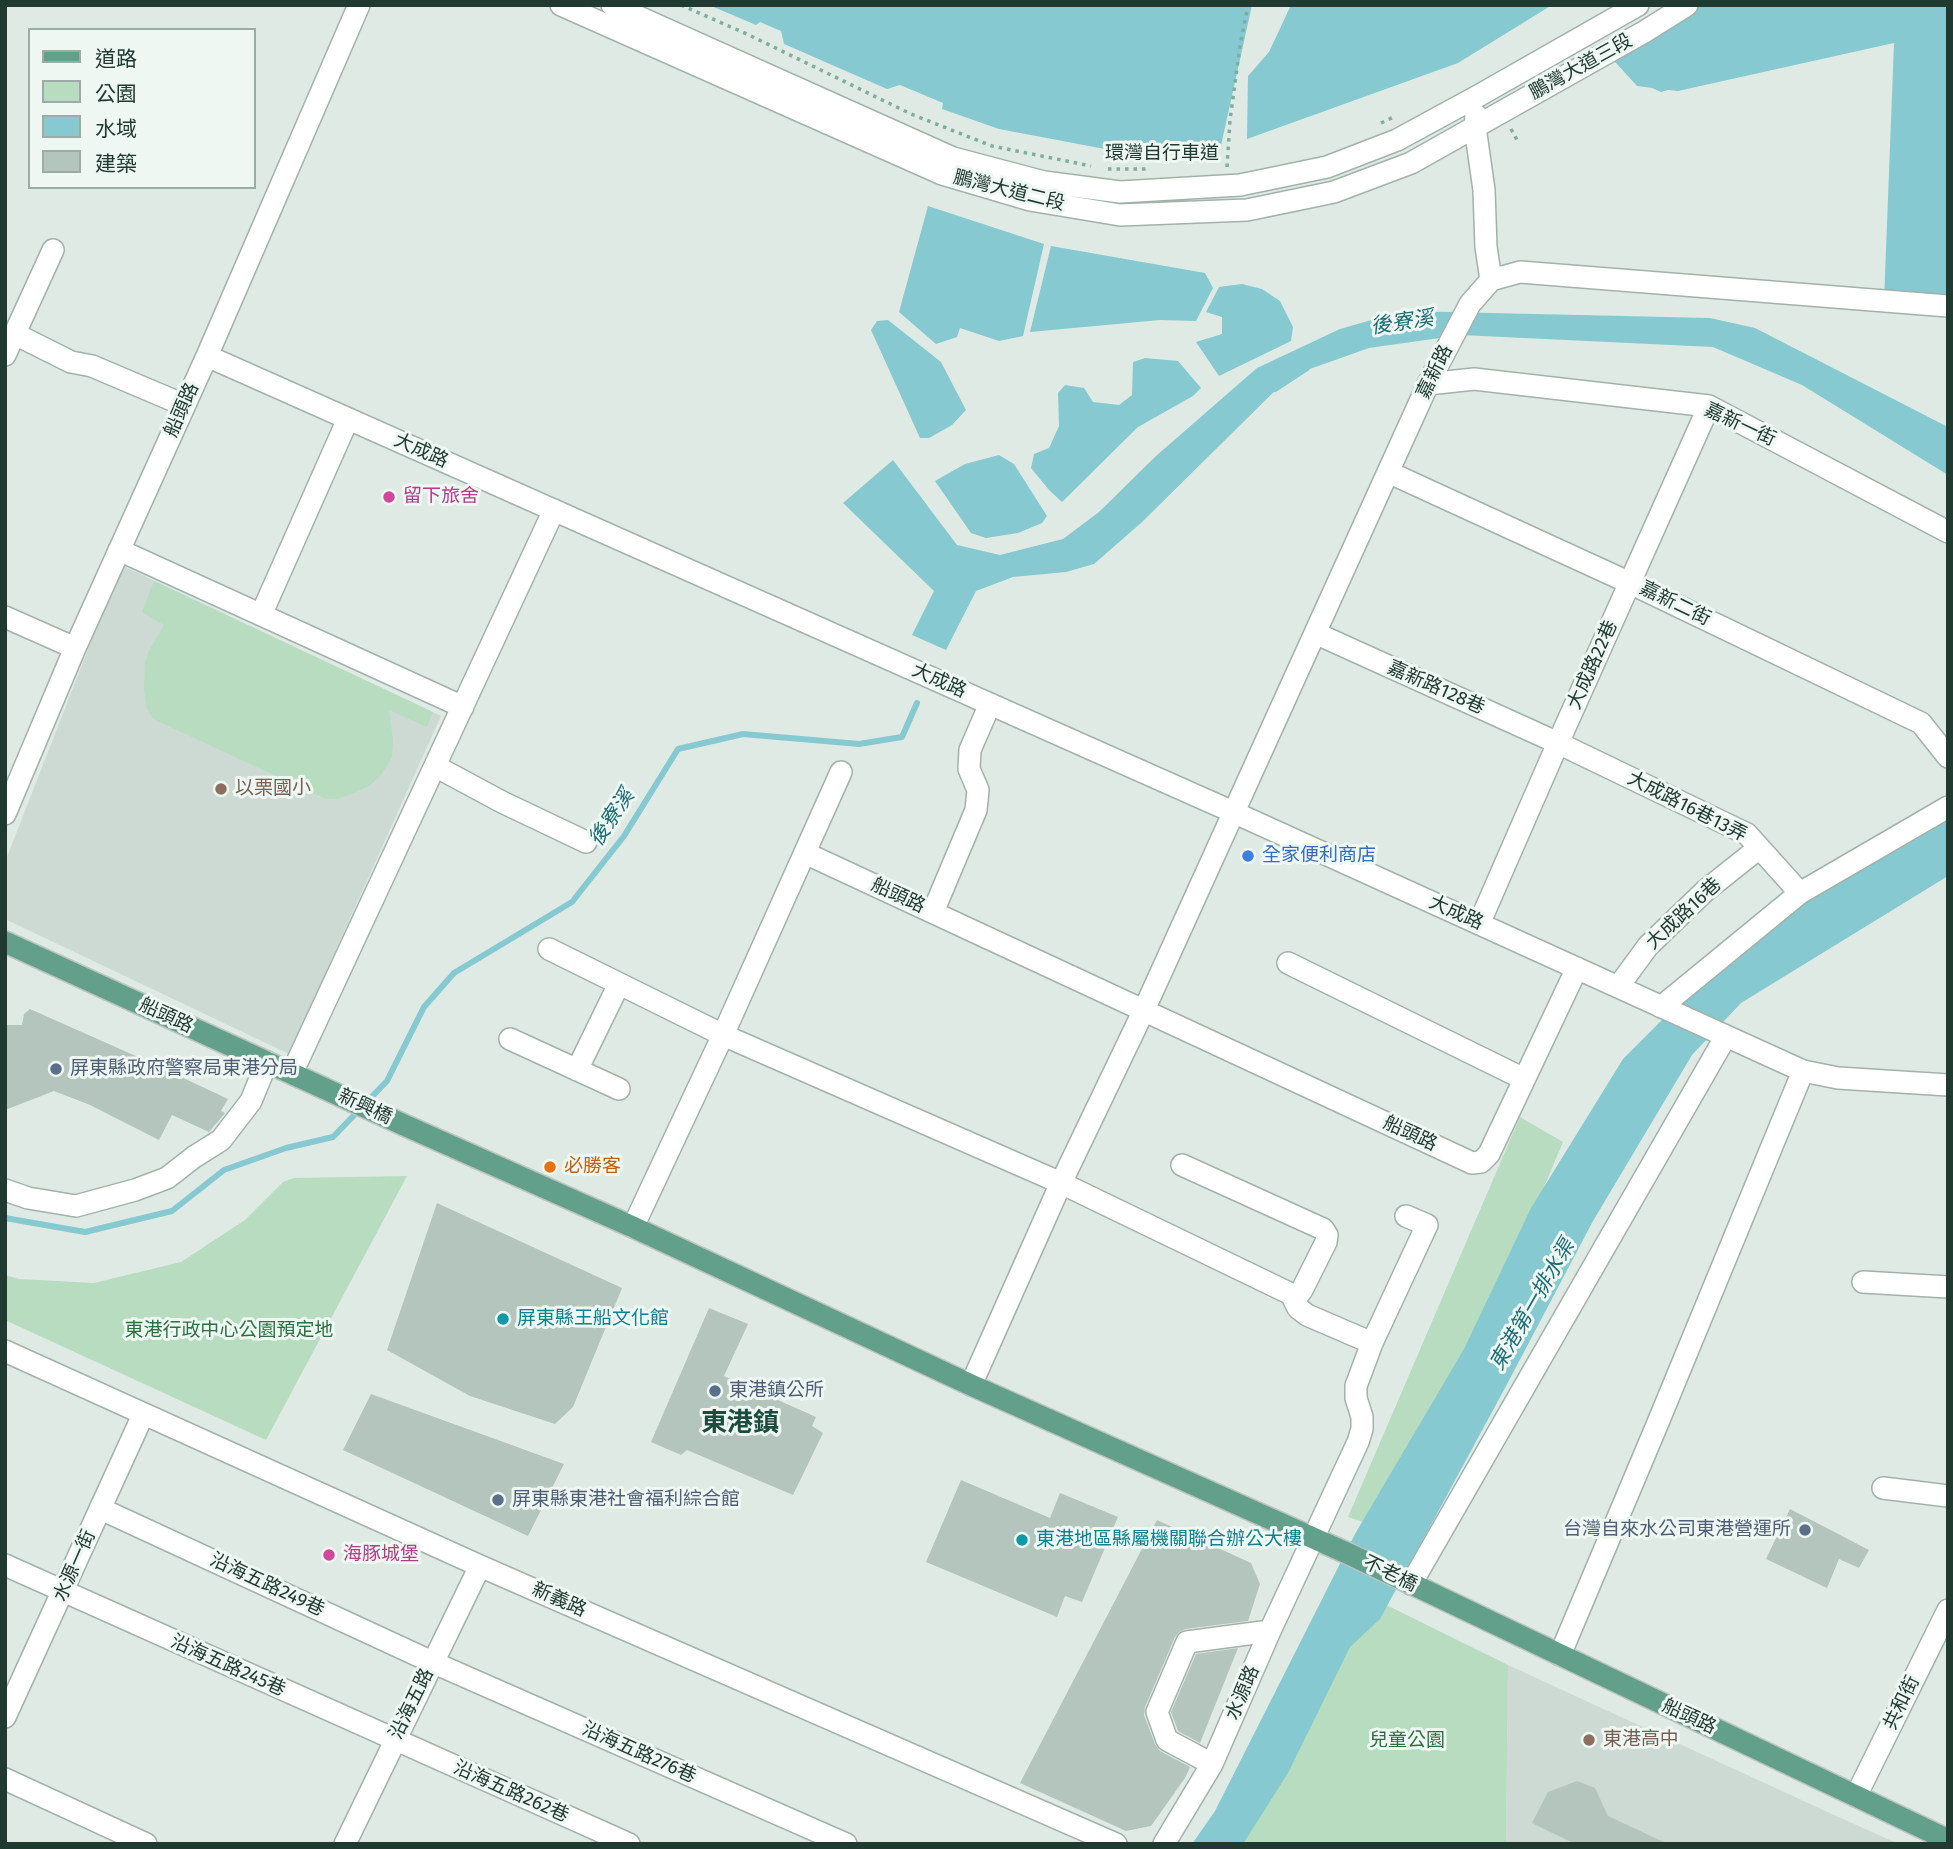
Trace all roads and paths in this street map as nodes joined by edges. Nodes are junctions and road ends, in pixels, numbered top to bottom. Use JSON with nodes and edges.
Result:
{"nodes":[{"id":1,"x":359,"y":5,"type":"edge"},
{"id":2,"x":561,"y":5,"type":"edge"},
{"id":3,"x":612,"y":5,"type":"edge"},
{"id":4,"x":681,"y":5,"type":"edge"},
{"id":5,"x":1248,"y":5,"type":"edge"},
{"id":6,"x":1638,"y":5,"type":"edge"},
{"id":7,"x":1687,"y":5,"type":"edge"},
{"id":8,"x":1478,"y":96,"type":"junction"},
{"id":9,"x":1398,"y":115,"type":"dead end"},
{"id":10,"x":1373,"y":127,"type":"dead end"},
{"id":11,"x":1475,"y":127,"type":"junction"},
{"id":12,"x":1158,"y":169,"type":"dead end"},
{"id":13,"x":1240,"y":185,"type":"junction"},
{"id":14,"x":54,"y":250,"type":"dead end"},
{"id":15,"x":1491,"y":280,"type":"junction"},
{"id":16,"x":1948,"y":306,"type":"edge"},
{"id":17,"x":9,"y":341,"type":"edge"},
{"id":18,"x":206,"y":356,"type":"junction"},
{"id":19,"x":1432,"y":375,"type":"junction"},
{"id":20,"x":184,"y":405,"type":"junction"},
{"id":21,"x":1709,"y":406,"type":"junction"},
{"id":22,"x":348,"y":419,"type":"junction"},
{"id":23,"x":1388,"y":471,"type":"junction"},
{"id":24,"x":554,"y":510,"type":"junction"},
{"id":25,"x":1948,"y":532,"type":"edge"},
{"id":26,"x":119,"y":550,"type":"junction"},
{"id":27,"x":1630,"y":583,"type":"junction"},
{"id":28,"x":261,"y":614,"type":"junction"},
{"id":29,"x":5,"y":617,"type":"edge"},
{"id":30,"x":1315,"y":633,"type":"junction"},
{"id":31,"x":75,"y":648,"type":"junction"},
{"id":32,"x":990,"y":704,"type":"junction"},
{"id":33,"x":463,"y":707,"type":"junction"},
{"id":34,"x":1558,"y":743,"type":"junction"},
{"id":35,"x":1948,"y":757,"type":"edge"},
{"id":36,"x":436,"y":766,"type":"junction"},
{"id":37,"x":841,"y":772,"type":"dead end"},
{"id":38,"x":1948,"y":807,"type":"edge"},
{"id":39,"x":1233,"y":812,"type":"junction"},
{"id":40,"x":5,"y":814,"type":"edge"},
{"id":41,"x":586,"y":842,"type":"dead end"},
{"id":42,"x":1759,"y":848,"type":"junction"},
{"id":43,"x":805,"y":853,"type":"junction"},
{"id":44,"x":1800,"y":893,"type":"junction"},
{"id":45,"x":933,"y":912,"type":"junction"},
{"id":46,"x":1479,"y":924,"type":"junction"},
{"id":47,"x":5,"y":942,"type":"edge"},
{"id":48,"x":549,"y":949,"type":"dead end"},
{"id":49,"x":1288,"y":963,"type":"dead end"},
{"id":50,"x":1577,"y":968,"type":"junction"},
{"id":51,"x":619,"y":984,"type":"junction"},
{"id":52,"x":1618,"y":987,"type":"junction"},
{"id":53,"x":1665,"y":1009,"type":"junction"},
{"id":54,"x":1144,"y":1010,"type":"junction"},
{"id":55,"x":723,"y":1035,"type":"junction"},
{"id":56,"x":1726,"y":1036,"type":"junction"},
{"id":57,"x":510,"y":1040,"type":"dead end"},
{"id":58,"x":267,"y":1062,"type":"junction"},
{"id":59,"x":577,"y":1070,"type":"junction"},
{"id":60,"x":1803,"y":1071,"type":"junction"},
{"id":61,"x":292,"y":1073,"type":"junction"},
{"id":62,"x":1524,"y":1079,"type":"junction"},
{"id":63,"x":1948,"y":1085,"type":"edge"},
{"id":64,"x":620,"y":1088,"type":"dead end"},
{"id":65,"x":327,"y":1089,"type":"joint"},
{"id":66,"x":1182,"y":1165,"type":"dead end"},
{"id":67,"x":1061,"y":1183,"type":"junction"},
{"id":68,"x":5,"y":1190,"type":"edge"},
{"id":69,"x":1406,"y":1216,"type":"dead end"},
{"id":70,"x":633,"y":1227,"type":"junction"},
{"id":71,"x":1863,"y":1282,"type":"dead end"},
{"id":72,"x":1948,"y":1287,"type":"edge"},
{"id":73,"x":1295,"y":1299,"type":"junction"},
{"id":74,"x":1372,"y":1343,"type":"junction"},
{"id":75,"x":5,"y":1351,"type":"edge"},
{"id":76,"x":971,"y":1385,"type":"junction"},
{"id":77,"x":143,"y":1415,"type":"junction"},
{"id":78,"x":1883,"y":1488,"type":"dead end"},
{"id":79,"x":1948,"y":1496,"type":"edge"},
{"id":80,"x":101,"y":1508,"type":"junction"},
{"id":81,"x":1312,"y":1538,"type":"junction"},
{"id":82,"x":5,"y":1566,"type":"edge"},
{"id":83,"x":480,"y":1566,"type":"junction"},
{"id":84,"x":1421,"y":1589,"type":"junction"},
{"id":85,"x":63,"y":1592,"type":"junction"},
{"id":86,"x":1948,"y":1610,"type":"edge"},
{"id":87,"x":1270,"y":1631,"type":"junction"},
{"id":88,"x":1560,"y":1655,"type":"junction"},
{"id":89,"x":432,"y":1662,"type":"junction"},
{"id":90,"x":5,"y":1717,"type":"edge"},
{"id":91,"x":394,"y":1740,"type":"junction"},
{"id":92,"x":1212,"y":1764,"type":"junction"},
{"id":93,"x":5,"y":1779,"type":"edge"},
{"id":94,"x":1856,"y":1796,"type":"junction"},
{"id":95,"x":818,"y":1838,"type":"edge"},
{"id":96,"x":1948,"y":1840,"type":"edge"},
{"id":97,"x":146,"y":1844,"type":"edge"},
{"id":98,"x":345,"y":1844,"type":"edge"},
{"id":99,"x":629,"y":1844,"type":"edge"},
{"id":100,"x":846,"y":1844,"type":"edge"},
{"id":101,"x":1116,"y":1844,"type":"edge"},
{"id":102,"x":1164,"y":1844,"type":"edge"}],
"edges":[{"from":1,"to":18,"type":"street","name":"船頭路"},
{"from":2,"to":11,"type":"street","name":"鵬灣大道二段"},
{"from":3,"to":13,"type":"street","name":"鵬灣大道二段"},
{"from":4,"to":12,"type":"path","name":"環灣自行車道"},
{"from":5,"to":13,"type":"path"},
{"from":6,"to":8,"type":"street","name":"鵬灣大道三段"},
{"from":7,"to":11,"type":"street","name":"鵬灣大道三段"},
{"from":8,"to":11,"type":"street"},
{"from":8,"to":13,"type":"street","name":"鵬灣大道二段"},
{"from":9,"to":10,"type":"path"},
{"from":11,"to":15,"type":"street"},
{"from":14,"to":17,"type":"street"},
{"from":15,"to":16,"type":"street"},
{"from":15,"to":19,"type":"street","name":"嘉新路"},
{"from":17,"to":20,"type":"street"},
{"from":18,"to":20,"type":"street","name":"船頭路"},
{"from":18,"to":22,"type":"street","name":"大成路"},
{"from":19,"to":21,"type":"street","name":"嘉新一街"},
{"from":19,"to":23,"type":"street","name":"嘉新路"},
{"from":20,"to":26,"type":"street","name":"船頭路"},
{"from":21,"to":25,"type":"street","name":"嘉新一街"},
{"from":21,"to":27,"type":"street","name":"大成路22巷"},
{"from":22,"to":24,"type":"street","name":"大成路"},
{"from":22,"to":28,"type":"street"},
{"from":23,"to":27,"type":"street","name":"嘉新二街"},
{"from":23,"to":30,"type":"street","name":"嘉新路"},
{"from":24,"to":32,"type":"street","name":"大成路"},
{"from":24,"to":33,"type":"street"},
{"from":26,"to":28,"type":"street"},
{"from":26,"to":31,"type":"street","name":"船頭路"},
{"from":27,"to":34,"type":"street","name":"大成路22巷"},
{"from":27,"to":35,"type":"street","name":"嘉新二街"},
{"from":28,"to":33,"type":"street"},
{"from":29,"to":31,"type":"street"},
{"from":30,"to":34,"type":"street","name":"嘉新路128巷"},
{"from":30,"to":39,"type":"street","name":"嘉新路"},
{"from":31,"to":40,"type":"street","name":"船頭路"},
{"from":32,"to":39,"type":"street","name":"大成路"},
{"from":32,"to":45,"type":"street"},
{"from":33,"to":36,"type":"street"},
{"from":34,"to":42,"type":"street","name":"大成路16巷13弄"},
{"from":34,"to":46,"type":"street","name":"大成路22巷"},
{"from":36,"to":41,"type":"street"},
{"from":36,"to":61,"type":"street"},
{"from":37,"to":43,"type":"street"},
{"from":38,"to":44,"type":"street"},
{"from":39,"to":46,"type":"street","name":"大成路"},
{"from":39,"to":54,"type":"street"},
{"from":42,"to":44,"type":"street","name":"大成路16巷13弄"},
{"from":42,"to":52,"type":"street","name":"大成路16巷"},
{"from":43,"to":45,"type":"street","name":"船頭路"},
{"from":43,"to":55,"type":"street"},
{"from":44,"to":53,"type":"street"},
{"from":45,"to":54,"type":"street","name":"船頭路"},
{"from":46,"to":50,"type":"street","name":"大成路"},
{"from":47,"to":58,"type":"main road","name":"船頭路"},
{"from":48,"to":51,"type":"street"},
{"from":49,"to":62,"type":"street"},
{"from":50,"to":52,"type":"street","name":"大成路"},
{"from":50,"to":62,"type":"street","name":"船頭路"},
{"from":51,"to":55,"type":"street"},
{"from":51,"to":59,"type":"street"},
{"from":52,"to":53,"type":"street","name":"大成路"},
{"from":53,"to":56,"type":"street"},
{"from":54,"to":62,"type":"street","name":"船頭路"},
{"from":54,"to":67,"type":"street"},
{"from":55,"to":67,"type":"street"},
{"from":55,"to":70,"type":"street"},
{"from":56,"to":60,"type":"street"},
{"from":56,"to":84,"type":"street"},
{"from":57,"to":59,"type":"street"},
{"from":58,"to":61,"type":"main road","name":"船頭路"},
{"from":58,"to":68,"type":"street"},
{"from":59,"to":64,"type":"street"},
{"from":60,"to":63,"type":"street"},
{"from":60,"to":88,"type":"street"},
{"from":61,"to":65,"type":"main road","name":"船頭路"},
{"from":65,"to":70,"type":"main road","name":"新興橋"},
{"from":66,"to":73,"type":"street"},
{"from":67,"to":73,"type":"street"},
{"from":67,"to":76,"type":"street"},
{"from":69,"to":74,"type":"street","name":"水源路"},
{"from":70,"to":76,"type":"main road"},
{"from":71,"to":72,"type":"street"},
{"from":73,"to":74,"type":"street"},
{"from":74,"to":81,"type":"street","name":"水源路"},
{"from":75,"to":77,"type":"street","name":"新義路"},
{"from":76,"to":81,"type":"main road"},
{"from":77,"to":80,"type":"street","name":"水源一街"},
{"from":77,"to":83,"type":"street","name":"新義路"},
{"from":78,"to":79,"type":"street"},
{"from":80,"to":85,"type":"street","name":"水源一街"},
{"from":80,"to":89,"type":"street","name":"沿海五路249巷"},
{"from":81,"to":84,"type":"main road","name":"不老橋"},
{"from":81,"to":87,"type":"street","name":"水源路"},
{"from":82,"to":85,"type":"street","name":"沿海五路245巷"},
{"from":83,"to":89,"type":"street","name":"沿海五路"},
{"from":83,"to":101,"type":"street","name":"新義路"},
{"from":84,"to":88,"type":"main road","name":"船頭路"},
{"from":85,"to":90,"type":"street","name":"水源一街"},
{"from":85,"to":91,"type":"street","name":"沿海五路245巷"},
{"from":86,"to":94,"type":"street","name":"共和街"},
{"from":87,"to":92,"type":"street","name":"水源路"},
{"from":87,"to":92,"type":"street"},
{"from":88,"to":94,"type":"main road","name":"船頭路"},
{"from":89,"to":91,"type":"street","name":"沿海五路"},
{"from":89,"to":95,"type":"street","name":"沿海五路276巷"},
{"from":91,"to":98,"type":"street","name":"沿海五路"},
{"from":91,"to":99,"type":"street","name":"沿海五路262巷"},
{"from":92,"to":102,"type":"street","name":"水源路"},
{"from":93,"to":97,"type":"street"},
{"from":94,"to":96,"type":"main road","name":"船頭路"},
{"from":95,"to":100,"type":"street","name":"沿海五路276巷"}]}
